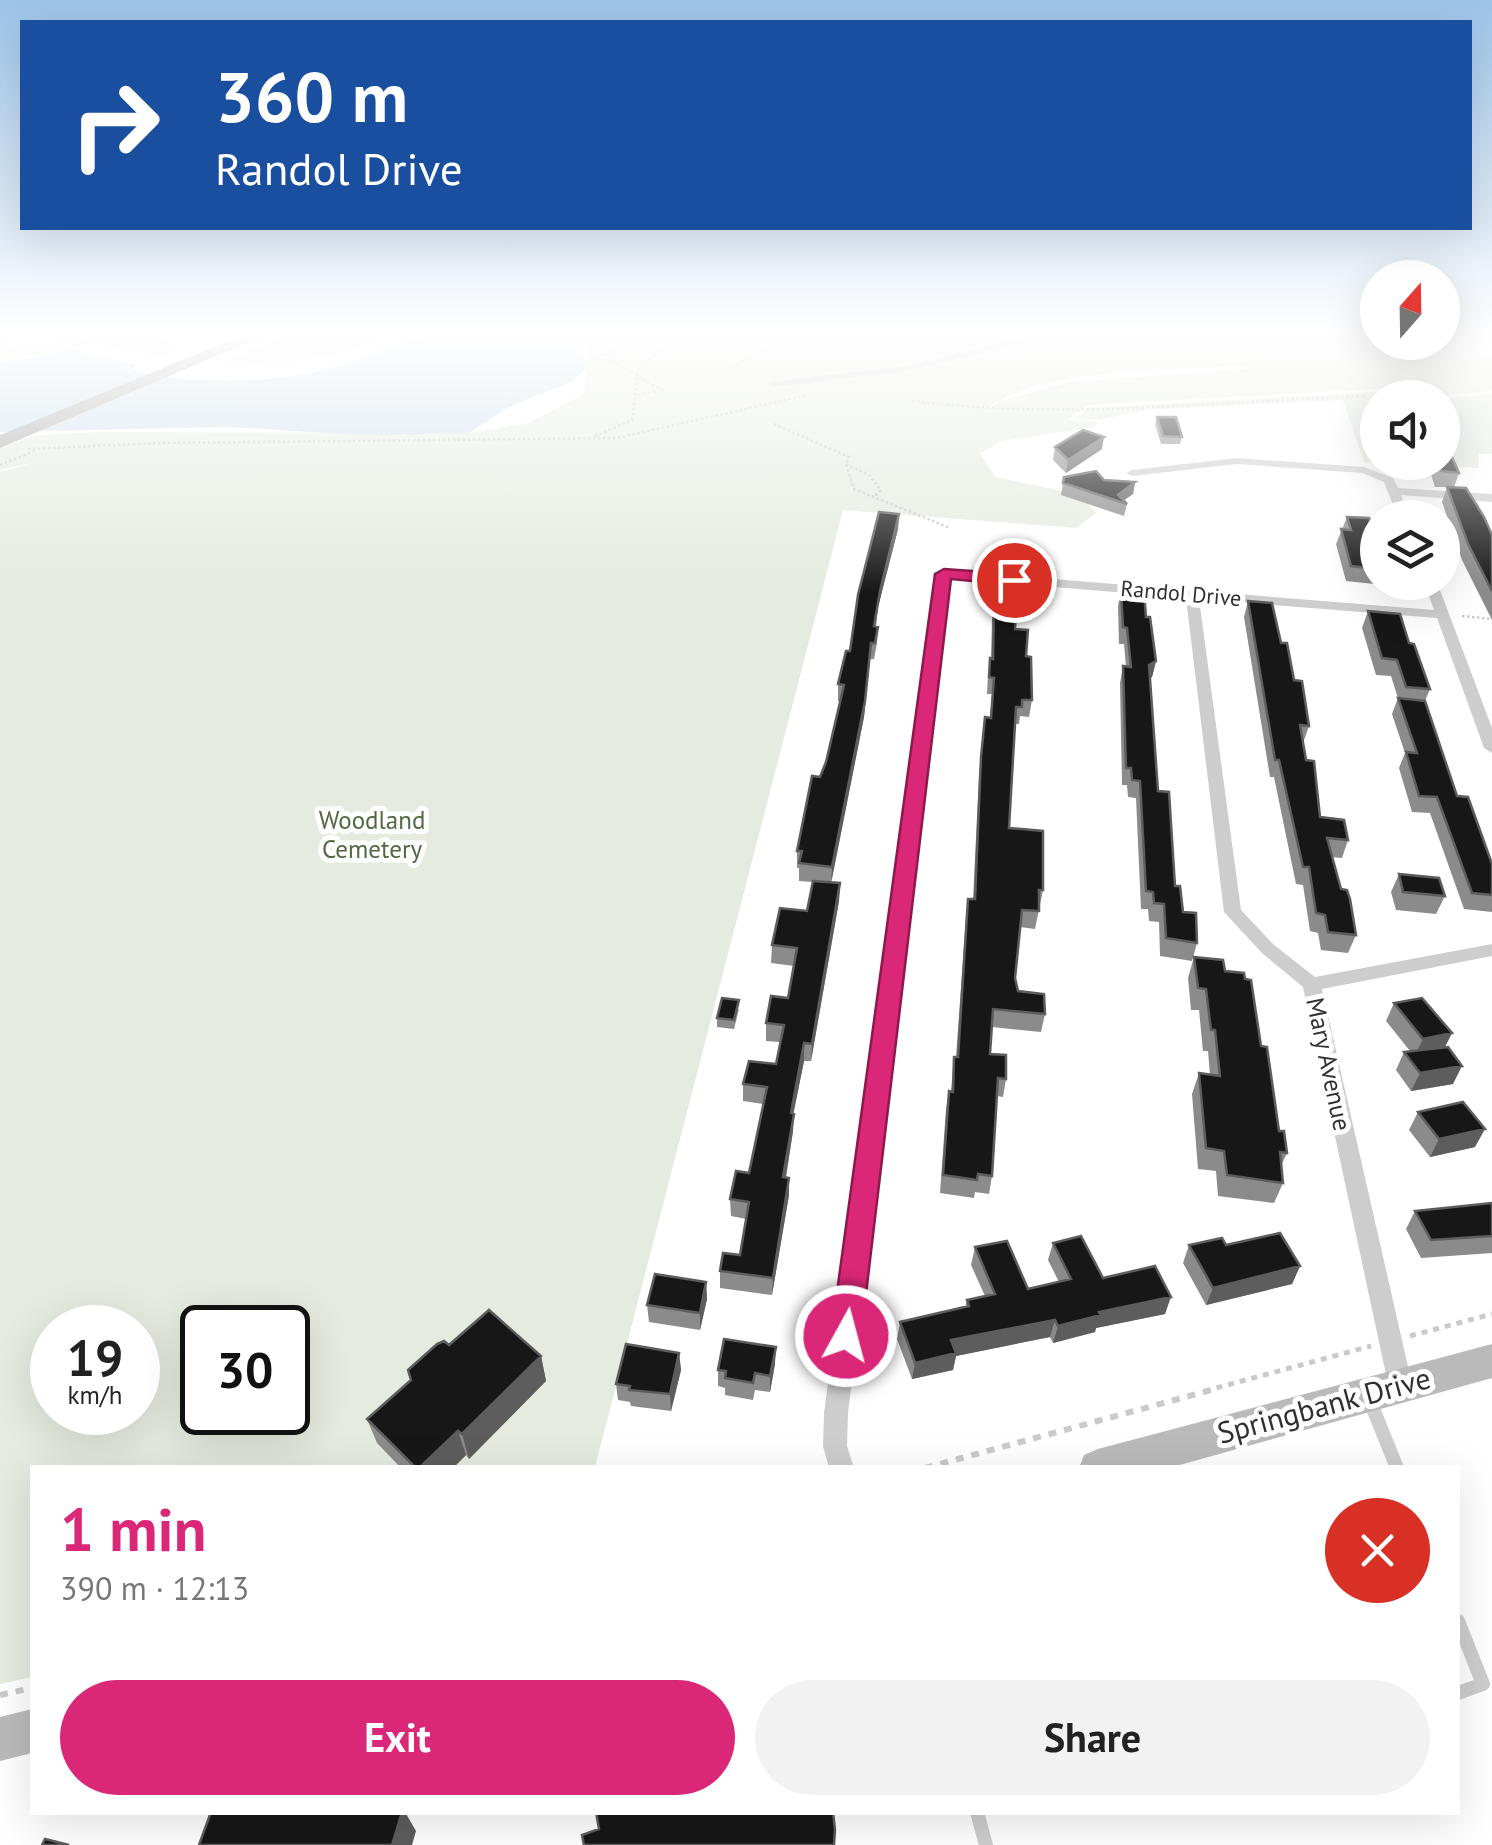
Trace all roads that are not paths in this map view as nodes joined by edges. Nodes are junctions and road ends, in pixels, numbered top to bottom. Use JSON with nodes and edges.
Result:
{"nodes":[{"id":1,"x":26,"y":420,"type":"edge"},
{"id":2,"x":50,"y":420,"type":"edge"},
{"id":3,"x":0,"y":430,"type":"edge"},
{"id":4,"x":0,"y":442,"type":"edge"},
{"id":5,"x":1132,"y":473,"type":"dead end"},
{"id":6,"x":1394,"y":492,"type":"junction"},
{"id":7,"x":1492,"y":498,"type":"edge"},
{"id":8,"x":1397,"y":500,"type":"edge"},
{"id":9,"x":1192,"y":594,"type":"junction"},
{"id":10,"x":1437,"y":600,"type":"edge"},
{"id":11,"x":1442,"y":614,"type":"junction"},
{"id":12,"x":1492,"y":748,"type":"edge"},
{"id":13,"x":1492,"y":950,"type":"edge"},
{"id":14,"x":1312,"y":984,"type":"junction"},
{"id":15,"x":1492,"y":1361,"type":"edge"},
{"id":16,"x":1384,"y":1389,"type":"junction"},
{"id":17,"x":841,"y":1465,"type":"edge"},
{"id":18,"x":1109,"y":1465,"type":"edge"},
{"id":19,"x":1397,"y":1465,"type":"edge"},
{"id":20,"x":1460,"y":1625,"type":"edge"},
{"id":21,"x":1460,"y":1692,"type":"edge"},
{"id":22,"x":30,"y":1732,"type":"edge"},
{"id":23,"x":0,"y":1739,"type":"edge"},
{"id":24,"x":979,"y":1815,"type":"edge"},
{"id":25,"x":986,"y":1844,"type":"edge"}],
"edges":[{"from":1,"to":3,"type":"main road"},
{"from":2,"to":4,"type":"main road"},
{"from":5,"to":6,"type":"street"},
{"from":6,"to":7,"type":"street"},
{"from":6,"to":8,"type":"street"},
{"from":9,"to":11,"type":"street","name":"Randol Drive"},
{"from":9,"to":14,"type":"street","name":"Mary Avenue"},
{"from":9,"to":17,"type":"street","name":"Randol Drive"},
{"from":10,"to":11,"type":"street"},
{"from":11,"to":12,"type":"street"},
{"from":13,"to":14,"type":"street"},
{"from":14,"to":16,"type":"street","name":"Mary Avenue"},
{"from":15,"to":16,"type":"main road","name":"Springbank Drive"},
{"from":16,"to":18,"type":"main road","name":"Springbank Drive"},
{"from":16,"to":19,"type":"lane"},
{"from":20,"to":21,"type":"lane"},
{"from":22,"to":23,"type":"main road"},
{"from":24,"to":25,"type":"lane"}]}
